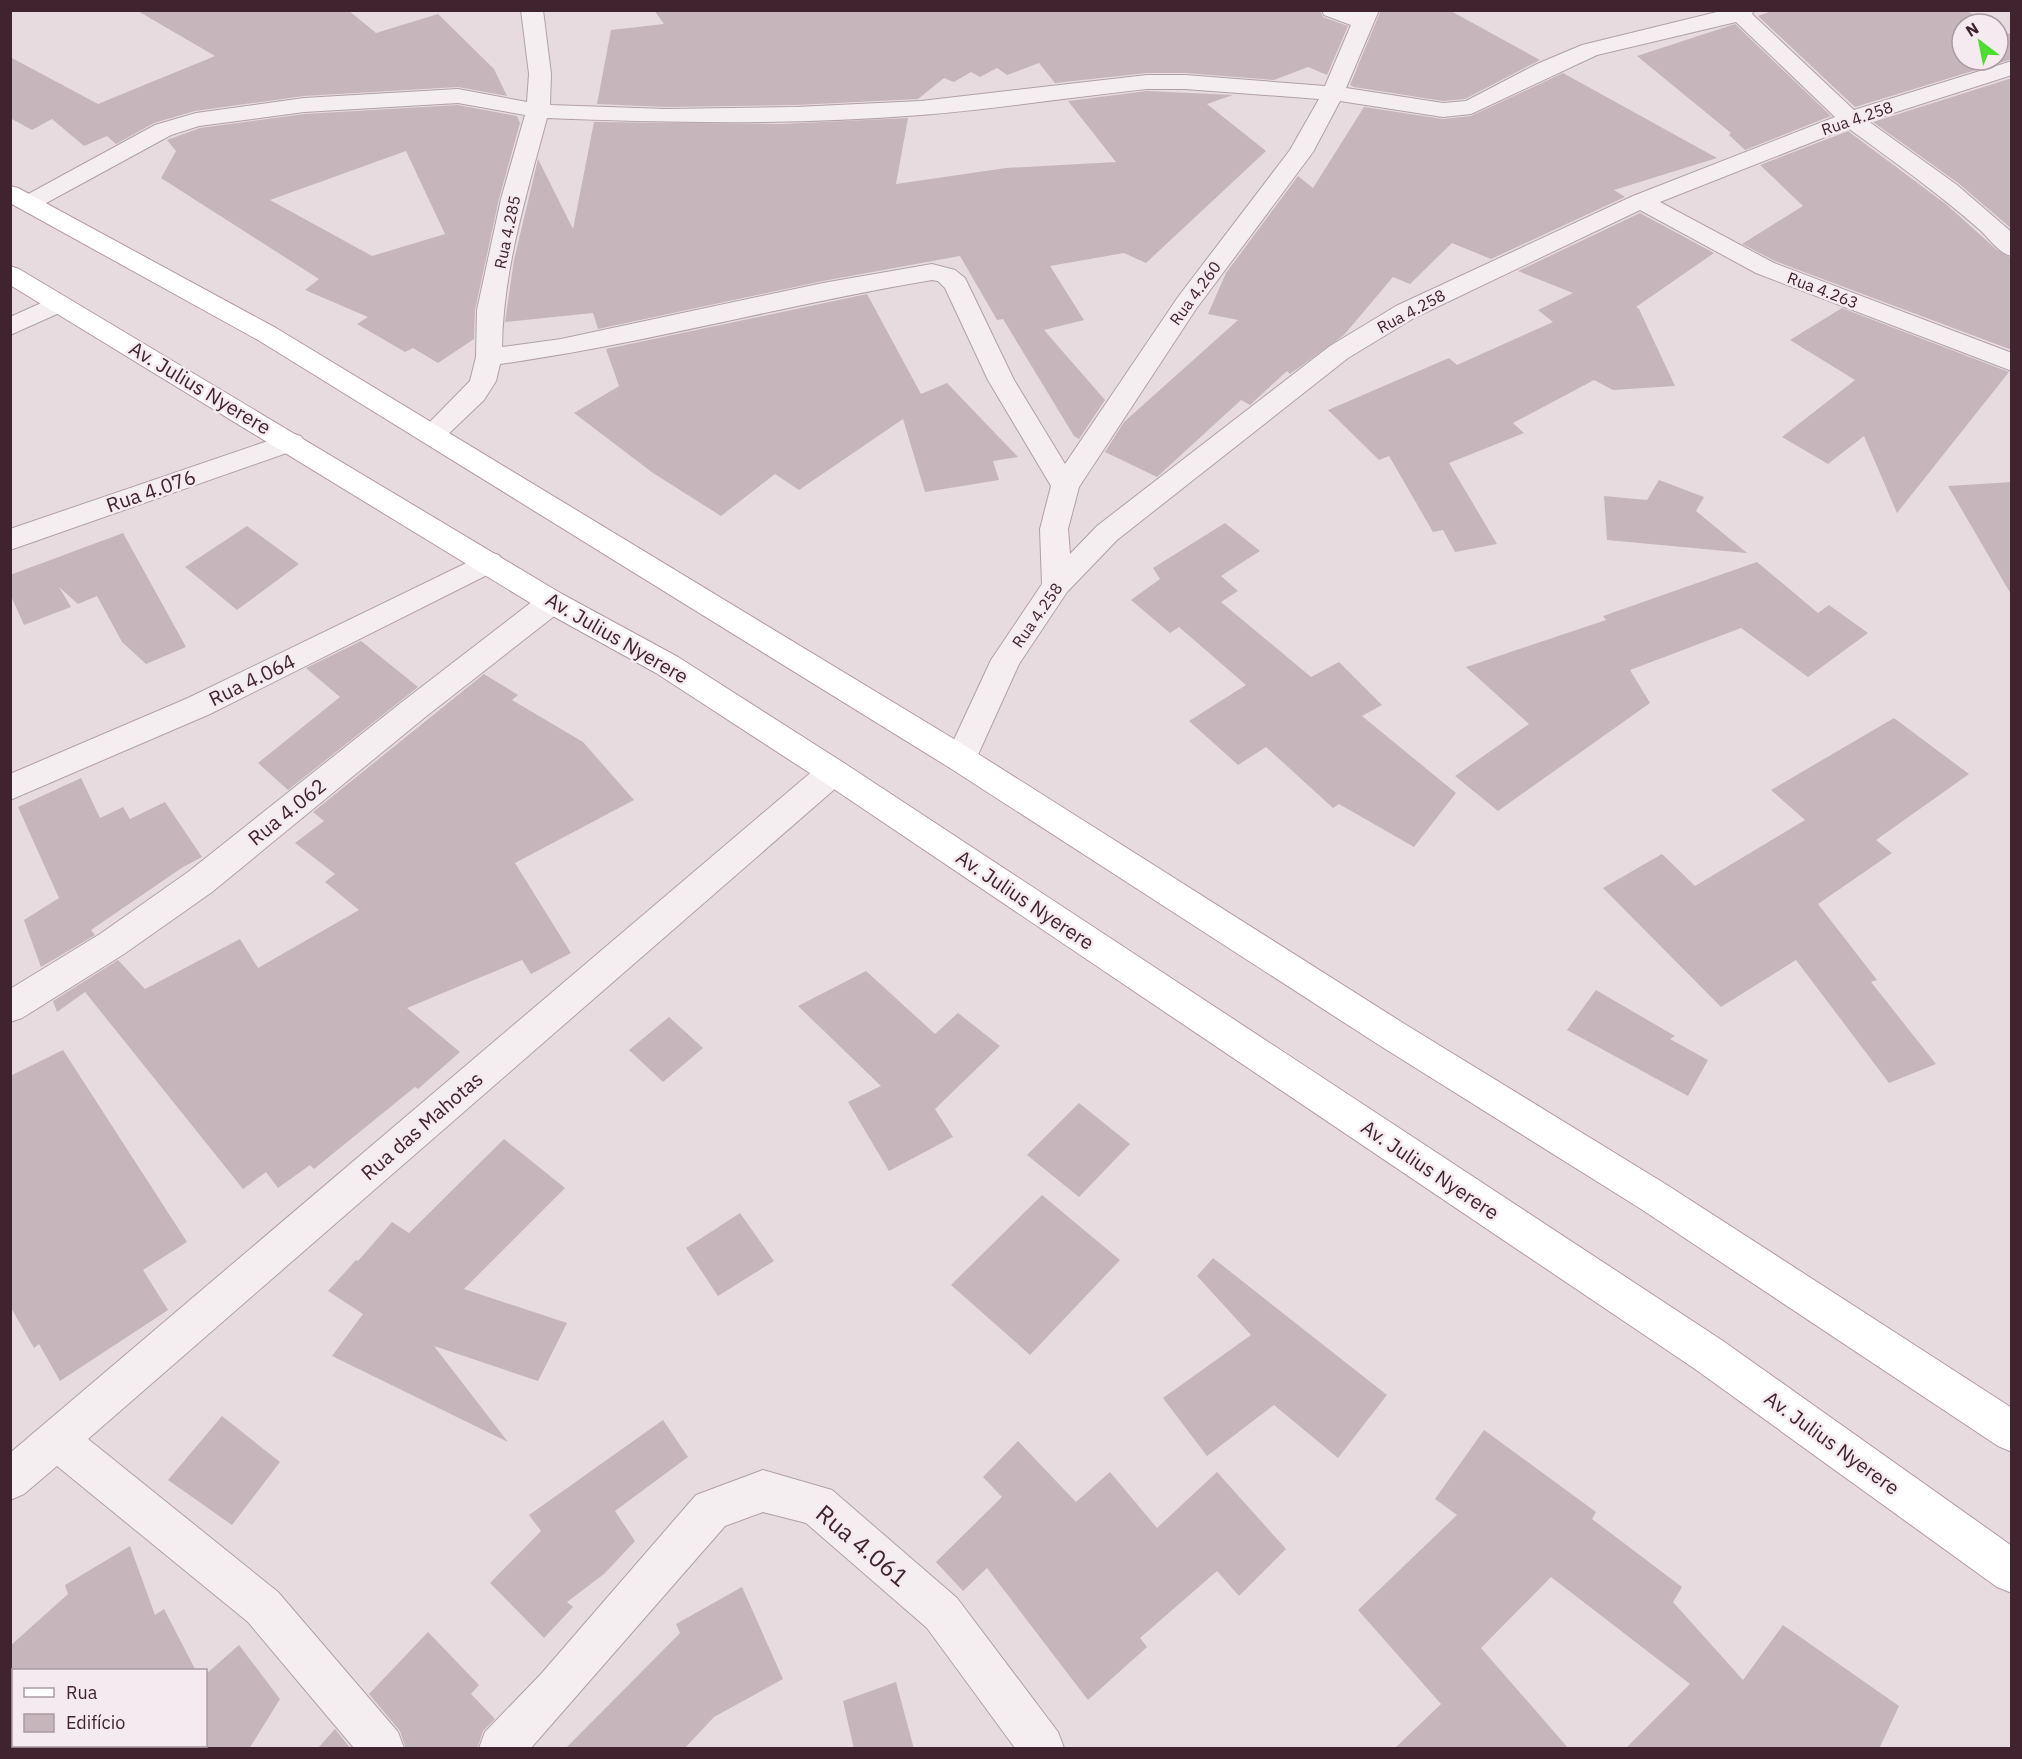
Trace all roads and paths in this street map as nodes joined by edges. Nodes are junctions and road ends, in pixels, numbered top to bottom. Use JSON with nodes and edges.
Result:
{"nodes":[{"id":1,"x":532,"y":10,"type":"edge"},
{"id":2,"x":1332,"y":10,"type":"edge"},
{"id":3,"x":1739,"y":12,"type":"edge"},
{"id":4,"x":1365,"y":16,"type":"edge"},
{"id":5,"x":2012,"y":68,"type":"edge"},
{"id":6,"x":1333,"y":93,"type":"junction"},
{"id":7,"x":538,"y":111,"type":"junction"},
{"id":8,"x":1850,"y":118,"type":"junction"},
{"id":9,"x":20,"y":198,"type":"edge"},
{"id":10,"x":1641,"y":201,"type":"junction"},
{"id":11,"x":2012,"y":249,"type":"edge"},
{"id":12,"x":12,"y":277,"type":"edge"},
{"id":13,"x":57,"y":304,"type":"junction"},
{"id":14,"x":10,"y":327,"type":"edge"},
{"id":15,"x":489,"y":357,"type":"junction"},
{"id":16,"x":2012,"y":363,"type":"edge"},
{"id":17,"x":432,"y":434,"type":"junction"},
{"id":18,"x":291,"y":442,"type":"junction"},
{"id":19,"x":1065,"y":486,"type":"junction"},
{"id":20,"x":10,"y":540,"type":"edge"},
{"id":21,"x":489,"y":562,"type":"junction"},
{"id":22,"x":1057,"y":585,"type":"junction"},
{"id":23,"x":552,"y":602,"type":"junction"},
{"id":24,"x":961,"y":759,"type":"junction"},
{"id":25,"x":833,"y":772,"type":"junction"},
{"id":26,"x":10,"y":788,"type":"edge"},
{"id":27,"x":10,"y":1007,"type":"edge"},
{"id":28,"x":2012,"y":1432,"type":"edge"},
{"id":29,"x":57,"y":1440,"type":"junction"},
{"id":30,"x":10,"y":1480,"type":"edge"},
{"id":31,"x":2012,"y":1572,"type":"edge"},
{"id":32,"x":382,"y":1749,"type":"edge"},
{"id":33,"x":501,"y":1749,"type":"edge"},
{"id":34,"x":1042,"y":1749,"type":"edge"}],
"edges":[{"from":1,"to":7,"type":"street","name":"Rua 4.285"},
{"from":2,"to":4,"type":"street"},
{"from":3,"to":6,"type":"street"},
{"from":3,"to":8,"type":"street"},
{"from":4,"to":6,"type":"street","name":"Rua 4.260"},
{"from":5,"to":8,"type":"street","name":"Rua 4.258"},
{"from":6,"to":7,"type":"street"},
{"from":6,"to":19,"type":"street","name":"Rua 4.260"},
{"from":7,"to":9,"type":"street"},
{"from":7,"to":15,"type":"street","name":"Rua 4.285"},
{"from":8,"to":10,"type":"street","name":"Rua 4.258"},
{"from":8,"to":11,"type":"street"},
{"from":9,"to":17,"type":"main road"},
{"from":10,"to":16,"type":"street","name":"Rua 4.263"},
{"from":10,"to":22,"type":"street","name":"Rua 4.258"},
{"from":12,"to":13,"type":"main road","name":"Av. Julius Nyerere"},
{"from":13,"to":14,"type":"street"},
{"from":13,"to":18,"type":"main road","name":"Av. Julius Nyerere"},
{"from":15,"to":17,"type":"street","name":"Rua 4.285"},
{"from":15,"to":19,"type":"street"},
{"from":17,"to":24,"type":"main road"},
{"from":18,"to":20,"type":"street","name":"Rua 4.076"},
{"from":18,"to":21,"type":"main road","name":"Av. Julius Nyerere"},
{"from":19,"to":22,"type":"street","name":"Rua 4.260"},
{"from":21,"to":23,"type":"main road","name":"Av. Julius Nyerere"},
{"from":21,"to":26,"type":"street","name":"Rua 4.064"},
{"from":22,"to":24,"type":"street","name":"Rua 4.258"},
{"from":23,"to":25,"type":"main road","name":"Av. Julius Nyerere"},
{"from":23,"to":27,"type":"street","name":"Rua 4.062"},
{"from":24,"to":28,"type":"main road"},
{"from":25,"to":29,"type":"street","name":"Rua das Mahotas"},
{"from":25,"to":31,"type":"main road","name":"Av. Julius Nyerere"},
{"from":29,"to":30,"type":"street","name":"Rua das Mahotas"},
{"from":29,"to":32,"type":"street"},
{"from":33,"to":34,"type":"street","name":"Rua 4.061"}]}
